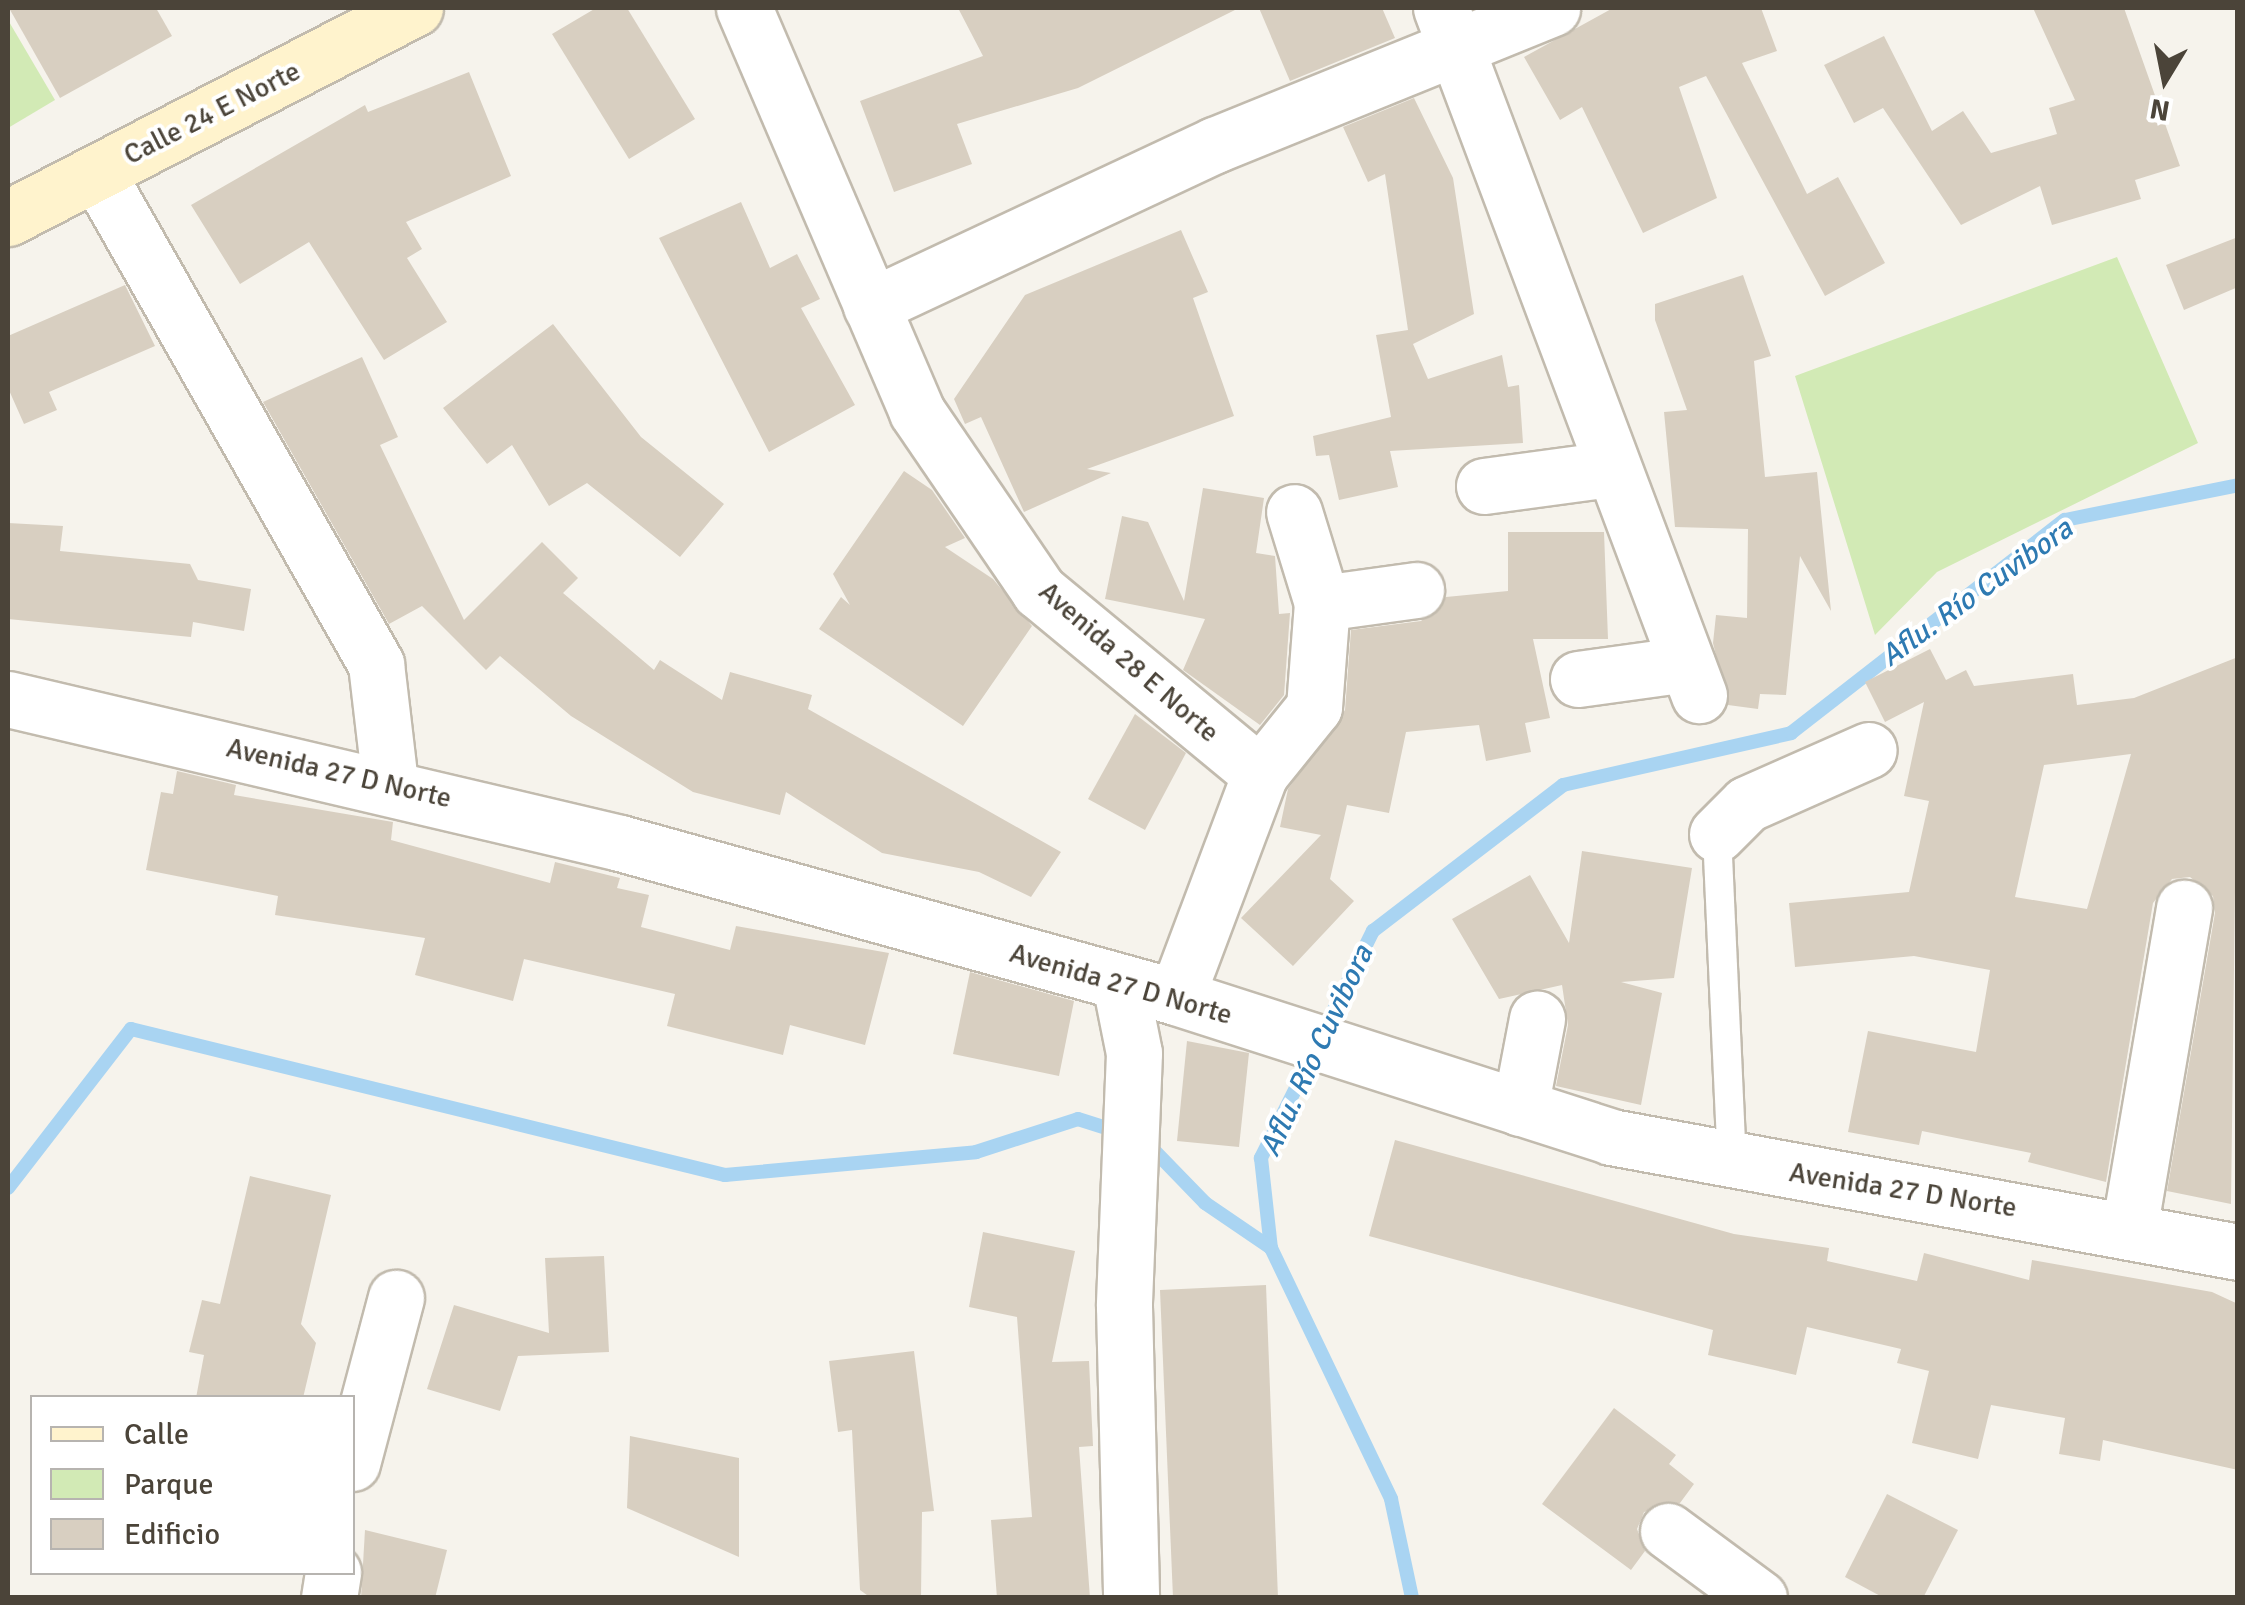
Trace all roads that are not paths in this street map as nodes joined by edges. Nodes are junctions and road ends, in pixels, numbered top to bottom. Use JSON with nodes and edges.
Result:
{"nodes":[{"id":1,"x":416,"y":8,"type":"edge"},
{"id":2,"x":744,"y":8,"type":"edge"},
{"id":3,"x":1552,"y":8,"type":"edge"},
{"id":4,"x":1450,"y":28,"type":"edge"},
{"id":5,"x":97,"y":173,"type":"junction"},
{"id":6,"x":8,"y":218,"type":"edge"},
{"id":7,"x":871,"y":306,"type":"junction"},
{"id":8,"x":1610,"y":469,"type":"junction"},
{"id":9,"x":1484,"y":486,"type":"dead end"},
{"id":10,"x":1294,"y":512,"type":"dead end"},
{"id":11,"x":1416,"y":590,"type":"dead end"},
{"id":12,"x":1322,"y":603,"type":"junction"},
{"id":13,"x":1578,"y":680,"type":"dead end"},
{"id":14,"x":8,"y":699,"type":"edge"},
{"id":15,"x":1869,"y":750,"type":"dead end"},
{"id":16,"x":1260,"y":774,"type":"junction"},
{"id":17,"x":390,"y":784,"type":"junction"},
{"id":18,"x":1717,"y":834,"type":"joint"},
{"id":19,"x":2184,"y":908,"type":"dead end"},
{"id":20,"x":1120,"y":983,"type":"junction"},
{"id":21,"x":1176,"y":997,"type":"junction"},
{"id":22,"x":1537,"y":1019,"type":"dead end"},
{"id":23,"x":1520,"y":1108,"type":"junction"},
{"id":24,"x":1732,"y":1162,"type":"junction"},
{"id":25,"x":2129,"y":1230,"type":"junction"},
{"id":26,"x":2238,"y":1252,"type":"edge"},
{"id":27,"x":396,"y":1298,"type":"dead end"},
{"id":28,"x":355,"y":1453,"type":"edge"},
{"id":29,"x":1668,"y":1531,"type":"dead end"},
{"id":30,"x":1131,"y":1598,"type":"edge"},
{"id":31,"x":1759,"y":1598,"type":"edge"}],
"edges":[{"from":1,"to":5,"type":"main road","name":"Calle 24 E Norte"},
{"from":2,"to":7,"type":"street","name":"Avenida 28 E Norte"},
{"from":3,"to":4,"type":"street"},
{"from":4,"to":7,"type":"street"},
{"from":4,"to":8,"type":"street"},
{"from":5,"to":6,"type":"main road","name":"Calle 24 E Norte"},
{"from":5,"to":17,"type":"street"},
{"from":7,"to":16,"type":"street","name":"Avenida 28 E Norte"},
{"from":8,"to":9,"type":"street"},
{"from":8,"to":13,"type":"street"},
{"from":10,"to":12,"type":"street"},
{"from":11,"to":12,"type":"street"},
{"from":12,"to":16,"type":"street"},
{"from":14,"to":17,"type":"street","name":"Avenida 27 D Norte"},
{"from":15,"to":18,"type":"street"},
{"from":16,"to":21,"type":"street"},
{"from":17,"to":20,"type":"street","name":"Avenida 27 D Norte"},
{"from":18,"to":24,"type":"lane"},
{"from":19,"to":25,"type":"street"},
{"from":20,"to":21,"type":"street","name":"Avenida 27 D Norte"},
{"from":20,"to":30,"type":"street"},
{"from":21,"to":23,"type":"street","name":"Avenida 27 D Norte"},
{"from":22,"to":23,"type":"street"},
{"from":23,"to":24,"type":"street","name":"Avenida 27 D Norte"},
{"from":24,"to":25,"type":"street","name":"Avenida 27 D Norte"},
{"from":25,"to":26,"type":"street","name":"Avenida 27 D Norte"},
{"from":27,"to":28,"type":"street"},
{"from":29,"to":31,"type":"street"}]}
